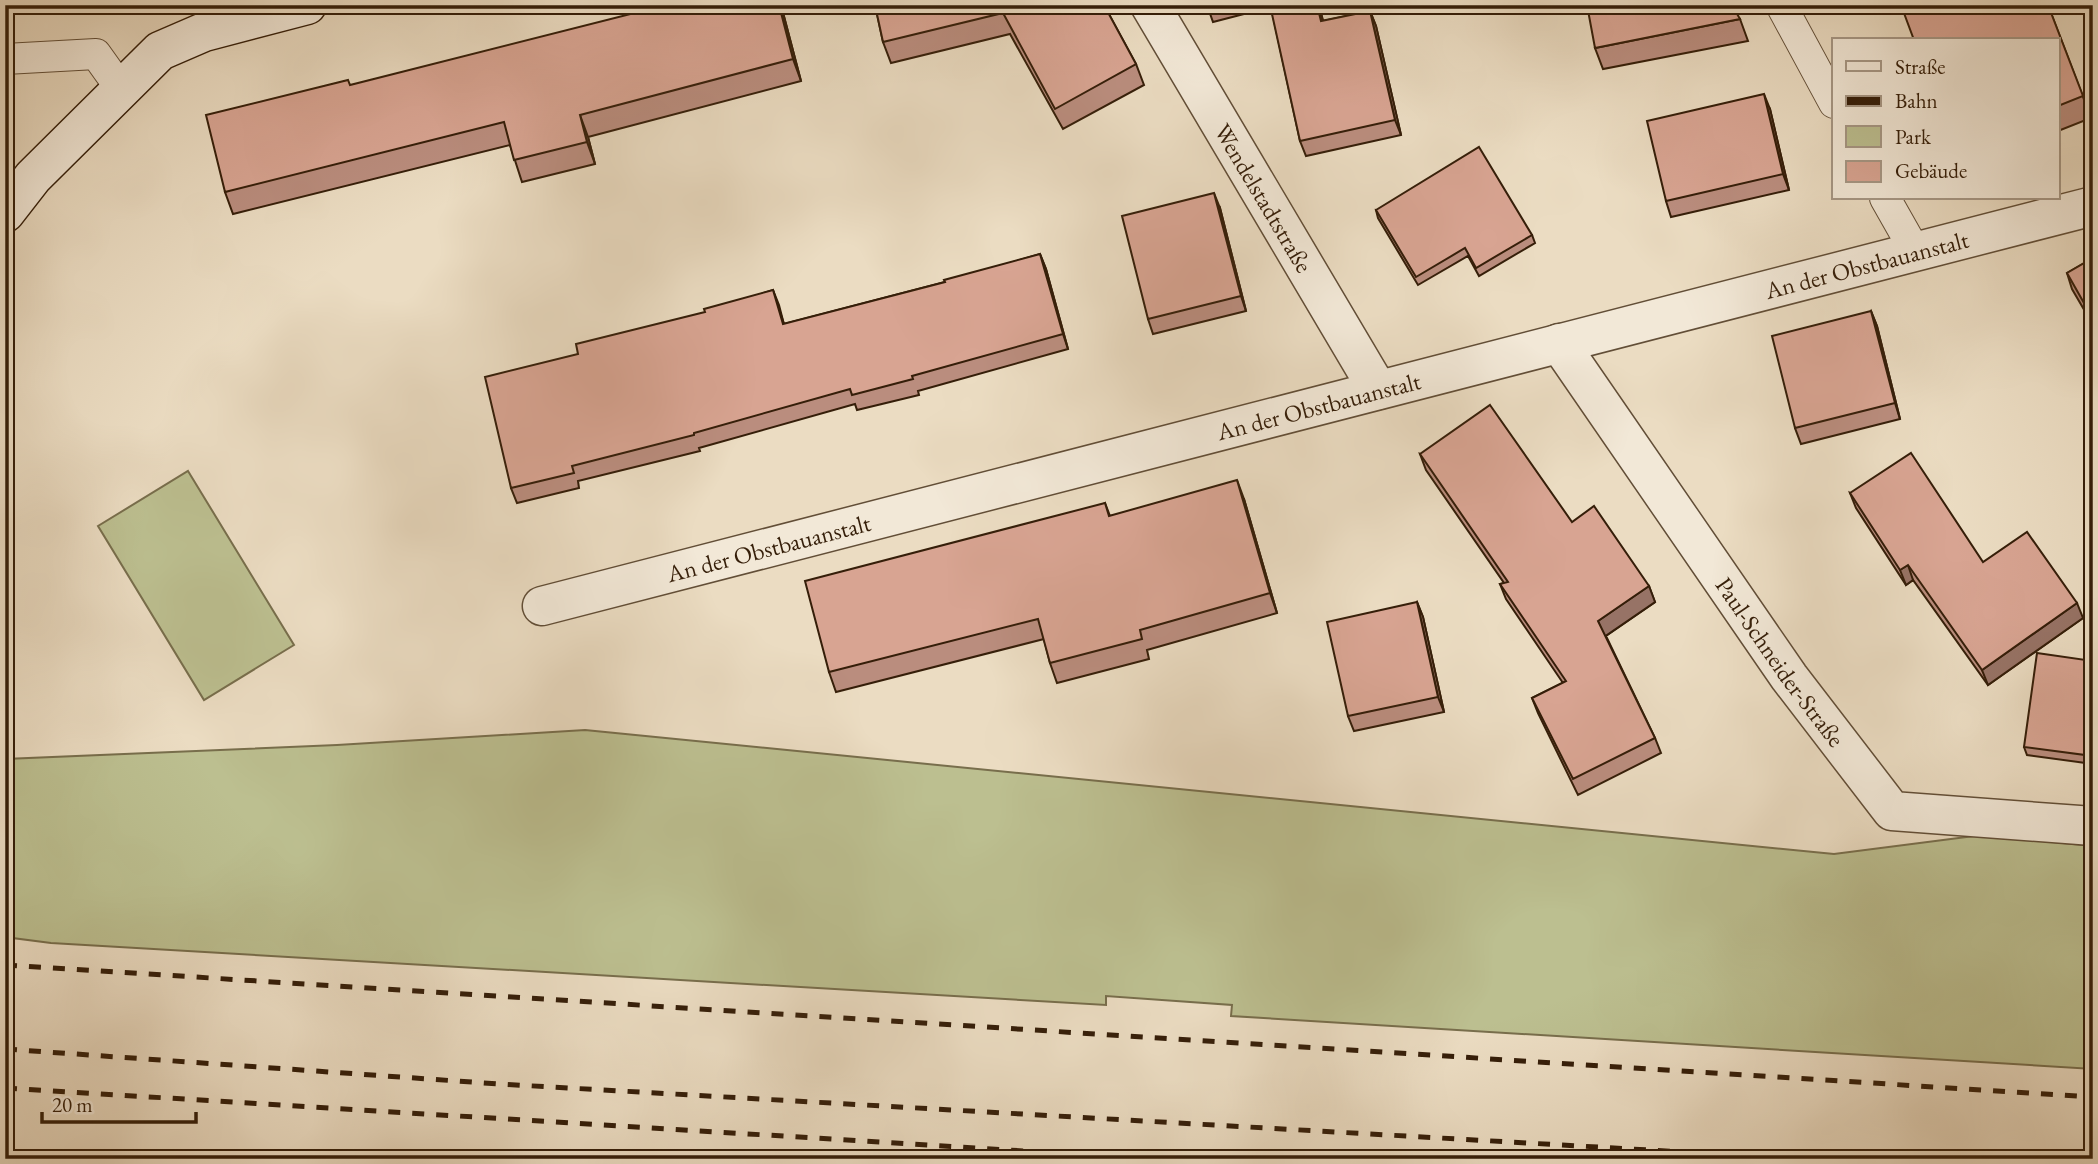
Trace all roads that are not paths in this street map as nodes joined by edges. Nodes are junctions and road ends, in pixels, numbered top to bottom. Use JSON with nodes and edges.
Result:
{"nodes":[{"id":1,"x":307,"y":5,"type":"edge"},
{"id":2,"x":1150,"y":5,"type":"edge"},
{"id":3,"x":1781,"y":5,"type":"edge"},
{"id":4,"x":5,"y":59,"type":"edge"},
{"id":5,"x":121,"y":89,"type":"junction"},
{"id":6,"x":1832,"y":99,"type":"edge"},
{"id":7,"x":1886,"y":200,"type":"edge"},
{"id":8,"x":2093,"y":206,"type":"edge"},
{"id":9,"x":5,"y":213,"type":"edge"},
{"id":10,"x":1915,"y":251,"type":"junction"},
{"id":11,"x":1559,"y":344,"type":"junction"},
{"id":12,"x":1378,"y":390,"type":"junction"},
{"id":13,"x":542,"y":606,"type":"dead end"},
{"id":14,"x":2093,"y":826,"type":"edge"}],
"edges":[{"from":1,"to":5,"type":"street"},
{"from":2,"to":12,"type":"street","name":"Wendelstadtstraße"},
{"from":3,"to":6,"type":"lane"},
{"from":4,"to":5,"type":"lane"},
{"from":5,"to":9,"type":"street"},
{"from":7,"to":10,"type":"lane"},
{"from":8,"to":10,"type":"street","name":"An der Obstbauanstalt"},
{"from":10,"to":11,"type":"street","name":"An der Obstbauanstalt"},
{"from":11,"to":12,"type":"street","name":"An der Obstbauanstalt"},
{"from":11,"to":14,"type":"street","name":"Paul-Schneider-Straße"},
{"from":12,"to":13,"type":"street","name":"An der Obstbauanstalt"}]}
